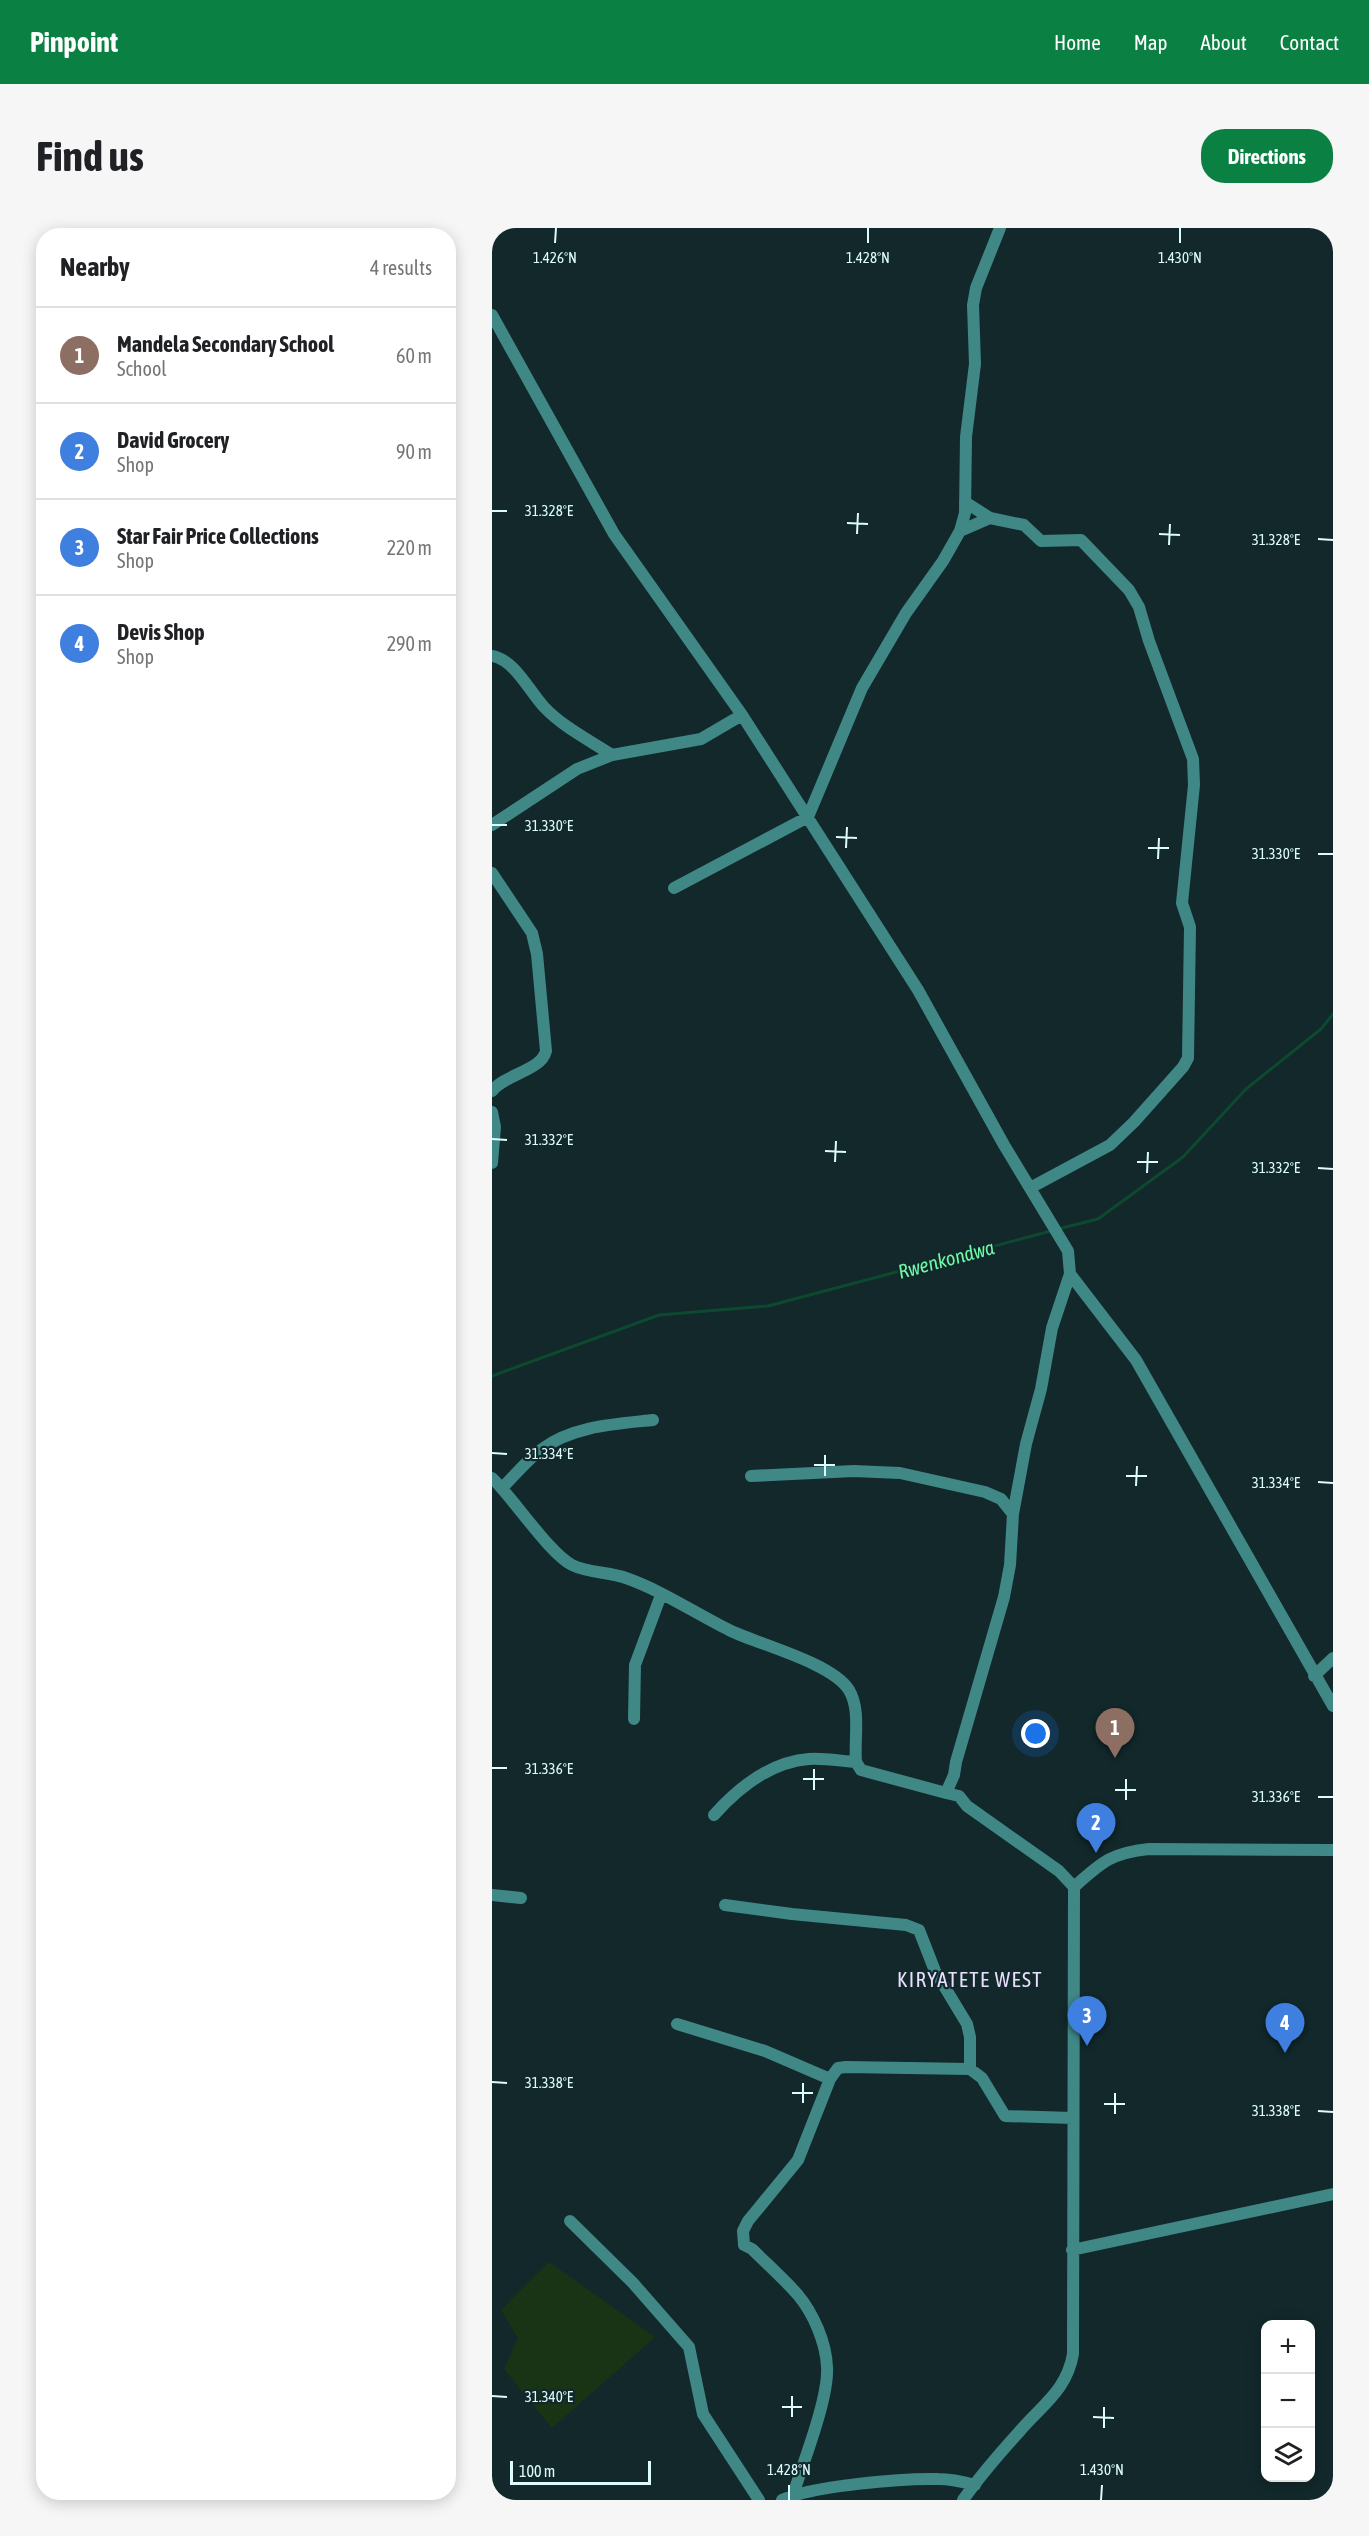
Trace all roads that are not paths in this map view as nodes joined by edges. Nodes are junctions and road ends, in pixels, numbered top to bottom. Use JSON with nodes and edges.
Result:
{"nodes":[{"id":1,"x":1000,"y":228,"type":"edge"},
{"id":2,"x":492,"y":315,"type":"edge"},
{"id":3,"x":965,"y":502,"type":"junction"},
{"id":4,"x":990,"y":518,"type":"junction"},
{"id":5,"x":960,"y":531,"type":"junction"},
{"id":6,"x":492,"y":656,"type":"edge"},
{"id":7,"x":742,"y":715,"type":"junction"},
{"id":8,"x":612,"y":755,"type":"junction"},
{"id":9,"x":808,"y":817,"type":"junction"},
{"id":10,"x":492,"y":825,"type":"edge"},
{"id":11,"x":492,"y":873,"type":"edge"},
{"id":12,"x":674,"y":888,"type":"dead end"},
{"id":13,"x":492,"y":1091,"type":"edge"},
{"id":14,"x":492,"y":1112,"type":"edge"},
{"id":15,"x":492,"y":1163,"type":"edge"},
{"id":16,"x":1030,"y":1188,"type":"junction"},
{"id":17,"x":1070,"y":1274,"type":"junction"},
{"id":18,"x":652,"y":1420,"type":"dead end"},
{"id":19,"x":751,"y":1476,"type":"dead end"},
{"id":20,"x":492,"y":1478,"type":"edge"},
{"id":21,"x":502,"y":1488,"type":"junction"},
{"id":22,"x":1013,"y":1514,"type":"junction"},
{"id":23,"x":661,"y":1595,"type":"junction"},
{"id":24,"x":1333,"y":1658,"type":"edge"},
{"id":25,"x":1314,"y":1676,"type":"junction"},
{"id":26,"x":1333,"y":1706,"type":"edge"},
{"id":27,"x":634,"y":1719,"type":"dead end"},
{"id":28,"x":856,"y":1762,"type":"junction"},
{"id":29,"x":946,"y":1793,"type":"junction"},
{"id":30,"x":714,"y":1815,"type":"dead end"},
{"id":31,"x":1333,"y":1850,"type":"edge"},
{"id":32,"x":1074,"y":1887,"type":"junction"},
{"id":33,"x":492,"y":1895,"type":"edge"},
{"id":34,"x":521,"y":1898,"type":"dead end"},
{"id":35,"x":725,"y":1905,"type":"dead end"},
{"id":36,"x":677,"y":2024,"type":"dead end"},
{"id":37,"x":970,"y":2069,"type":"junction"},
{"id":38,"x":830,"y":2079,"type":"junction"},
{"id":39,"x":1073,"y":2118,"type":"junction"},
{"id":40,"x":1333,"y":2194,"type":"edge"},
{"id":41,"x":570,"y":2221,"type":"dead end"},
{"id":42,"x":1072,"y":2250,"type":"junction"},
{"id":43,"x":975,"y":2485,"type":"junction"},
{"id":44,"x":787,"y":2498,"type":"edge"},
{"id":45,"x":759,"y":2500,"type":"edge"},
{"id":46,"x":963,"y":2500,"type":"edge"}],
"edges":[{"from":1,"to":3,"type":"street"},
{"from":2,"to":7,"type":"street"},
{"from":3,"to":4,"type":"street"},
{"from":3,"to":5,"type":"street"},
{"from":4,"to":5,"type":"street"},
{"from":4,"to":16,"type":"street"},
{"from":5,"to":9,"type":"street"},
{"from":6,"to":8,"type":"street"},
{"from":7,"to":8,"type":"street"},
{"from":7,"to":9,"type":"street"},
{"from":8,"to":10,"type":"street"},
{"from":9,"to":12,"type":"street"},
{"from":9,"to":16,"type":"street"},
{"from":11,"to":13,"type":"street"},
{"from":14,"to":15,"type":"street"},
{"from":16,"to":17,"type":"street"},
{"from":17,"to":22,"type":"street"},
{"from":17,"to":25,"type":"street"},
{"from":18,"to":21,"type":"street"},
{"from":19,"to":22,"type":"street"},
{"from":20,"to":21,"type":"street"},
{"from":21,"to":23,"type":"street"},
{"from":22,"to":29,"type":"street"},
{"from":23,"to":27,"type":"street"},
{"from":23,"to":28,"type":"street"},
{"from":24,"to":25,"type":"street"},
{"from":25,"to":26,"type":"street"},
{"from":28,"to":29,"type":"street"},
{"from":28,"to":30,"type":"street"},
{"from":29,"to":32,"type":"street"},
{"from":31,"to":32,"type":"street"},
{"from":32,"to":39,"type":"street"},
{"from":33,"to":34,"type":"street"},
{"from":35,"to":37,"type":"street"},
{"from":36,"to":38,"type":"street"},
{"from":37,"to":38,"type":"street"},
{"from":37,"to":39,"type":"street"},
{"from":38,"to":44,"type":"street"},
{"from":39,"to":42,"type":"street"},
{"from":40,"to":42,"type":"street"},
{"from":41,"to":45,"type":"street"},
{"from":42,"to":43,"type":"street"},
{"from":43,"to":44,"type":"street"},
{"from":43,"to":46,"type":"street"}]}
